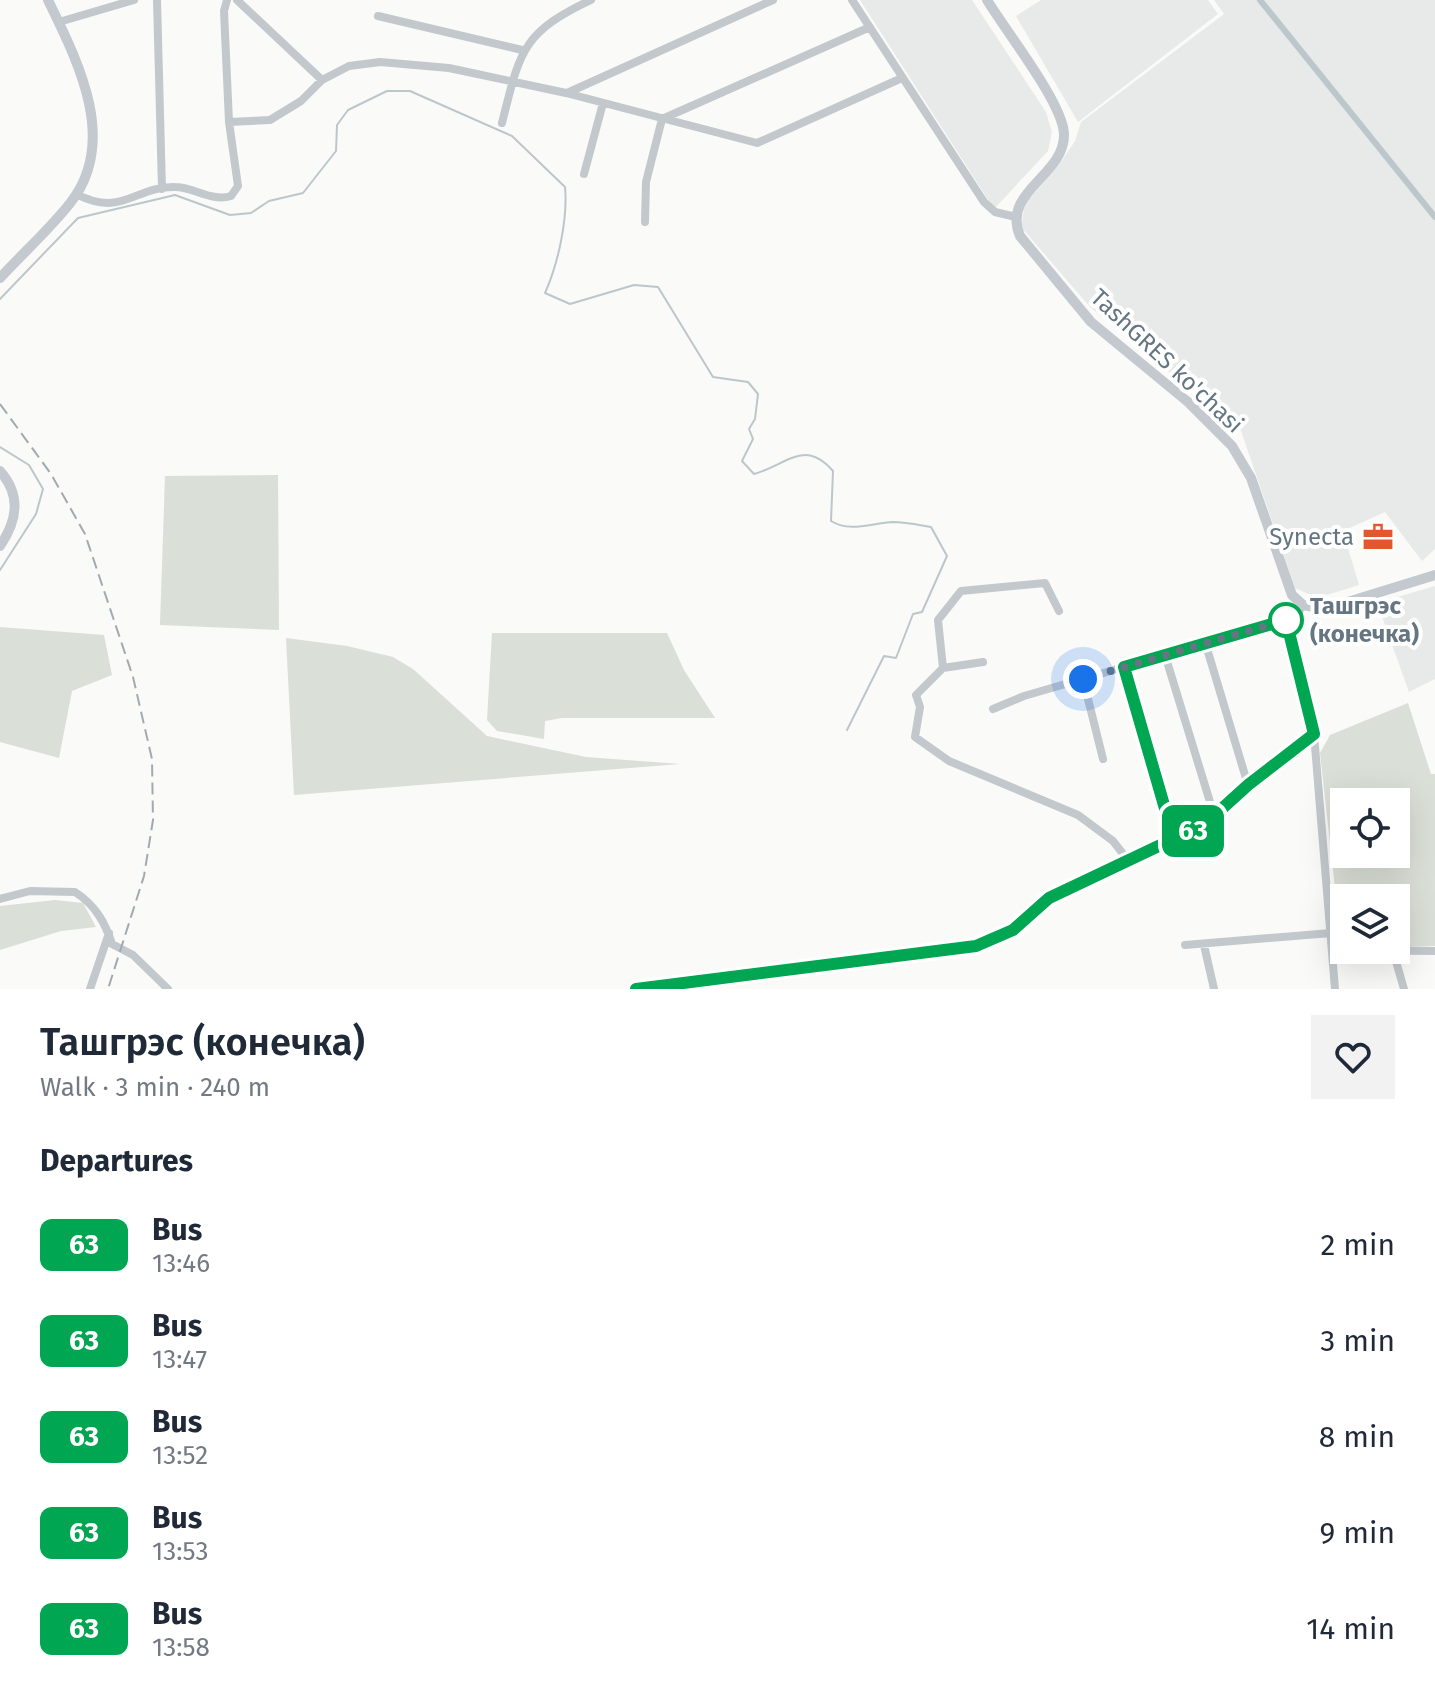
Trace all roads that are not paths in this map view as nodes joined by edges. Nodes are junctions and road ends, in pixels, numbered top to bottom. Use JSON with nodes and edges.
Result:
{"nodes":[{"id":1,"x":48,"y":0,"type":"edge"},
{"id":2,"x":134,"y":0,"type":"edge"},
{"id":3,"x":157,"y":0,"type":"edge"},
{"id":4,"x":227,"y":0,"type":"edge"},
{"id":5,"x":237,"y":0,"type":"edge"},
{"id":6,"x":591,"y":0,"type":"edge"},
{"id":7,"x":773,"y":0,"type":"edge"},
{"id":8,"x":852,"y":0,"type":"edge"},
{"id":9,"x":987,"y":0,"type":"edge"},
{"id":10,"x":378,"y":16,"type":"dead end"},
{"id":11,"x":59,"y":22,"type":"junction"},
{"id":12,"x":870,"y":27,"type":"junction"},
{"id":13,"x":522,"y":50,"type":"junction"},
{"id":14,"x":902,"y":78,"type":"junction"},
{"id":15,"x":322,"y":80,"type":"junction"},
{"id":16,"x":512,"y":82,"type":"junction"},
{"id":17,"x":566,"y":93,"type":"junction"},
{"id":18,"x":603,"y":103,"type":"junction"},
{"id":19,"x":662,"y":119,"type":"junction"},
{"id":20,"x":229,"y":122,"type":"junction"},
{"id":21,"x":502,"y":123,"type":"dead end"},
{"id":22,"x":584,"y":174,"type":"dead end"},
{"id":23,"x":162,"y":189,"type":"junction"},
{"id":24,"x":76,"y":194,"type":"junction"},
{"id":25,"x":1016,"y":217,"type":"junction"},
{"id":26,"x":645,"y":222,"type":"dead end"},
{"id":27,"x":0,"y":278,"type":"edge"},
{"id":28,"x":0,"y":471,"type":"edge"},
{"id":29,"x":0,"y":546,"type":"edge"},
{"id":30,"x":1435,"y":575,"type":"edge"},
{"id":31,"x":1303,"y":605,"type":"junction"},
{"id":32,"x":1059,"y":611,"type":"dead end"},
{"id":33,"x":1286,"y":620,"type":"junction"},
{"id":34,"x":1205,"y":642,"type":"junction"},
{"id":35,"x":1165,"y":655,"type":"junction"},
{"id":36,"x":983,"y":662,"type":"dead end"},
{"id":37,"x":1124,"y":667,"type":"junction"},
{"id":38,"x":943,"y":668,"type":"junction"},
{"id":39,"x":1083,"y":679,"type":"junction"},
{"id":40,"x":993,"y":709,"type":"dead end"},
{"id":41,"x":1314,"y":734,"type":"junction"},
{"id":42,"x":1103,"y":759,"type":"dead end"},
{"id":43,"x":1248,"y":785,"type":"junction"},
{"id":44,"x":1214,"y":815,"type":"junction"},
{"id":45,"x":1175,"y":841,"type":"junction"},
{"id":46,"x":1127,"y":859,"type":"junction"},
{"id":47,"x":0,"y":899,"type":"edge"},
{"id":48,"x":1330,"y":921,"type":"edge"},
{"id":49,"x":109,"y":933,"type":"junction"},
{"id":50,"x":1330,"y":933,"type":"edge"},
{"id":51,"x":1185,"y":945,"type":"dead end"},
{"id":52,"x":1204,"y":945,"type":"junction"},
{"id":53,"x":1410,"y":951,"type":"edge"},
{"id":54,"x":1435,"y":951,"type":"edge"},
{"id":55,"x":1333,"y":964,"type":"edge"},
{"id":56,"x":1397,"y":964,"type":"edge"},
{"id":57,"x":90,"y":989,"type":"edge"},
{"id":58,"x":168,"y":989,"type":"edge"},
{"id":59,"x":636,"y":989,"type":"edge"},
{"id":60,"x":1214,"y":989,"type":"edge"},
{"id":61,"x":1335,"y":989,"type":"edge"},
{"id":62,"x":1404,"y":989,"type":"edge"}],
"edges":[{"from":1,"to":11,"type":"main road"},
{"from":2,"to":11,"type":"street"},
{"from":3,"to":23,"type":"street"},
{"from":4,"to":20,"type":"street"},
{"from":5,"to":15,"type":"street"},
{"from":6,"to":13,"type":"street"},
{"from":7,"to":17,"type":"street"},
{"from":8,"to":12,"type":"street"},
{"from":9,"to":25,"type":"main road"},
{"from":10,"to":13,"type":"street"},
{"from":11,"to":24,"type":"main road"},
{"from":12,"to":14,"type":"street"},
{"from":12,"to":19,"type":"street"},
{"from":13,"to":16,"type":"street"},
{"from":14,"to":19,"type":"street"},
{"from":14,"to":25,"type":"street"},
{"from":15,"to":16,"type":"street"},
{"from":15,"to":20,"type":"street"},
{"from":16,"to":17,"type":"street"},
{"from":16,"to":21,"type":"street"},
{"from":17,"to":18,"type":"street"},
{"from":18,"to":19,"type":"street"},
{"from":18,"to":22,"type":"street"},
{"from":19,"to":26,"type":"street"},
{"from":20,"to":23,"type":"street"},
{"from":23,"to":24,"type":"street"},
{"from":24,"to":27,"type":"main road"},
{"from":25,"to":31,"type":"main road","name":"TashGRES ko'chasi"},
{"from":28,"to":29,"type":"main road"},
{"from":30,"to":31,"type":"main road"},
{"from":31,"to":33,"type":"street"},
{"from":32,"to":38,"type":"street"},
{"from":33,"to":34,"type":"street"},
{"from":33,"to":41,"type":"street"},
{"from":34,"to":35,"type":"street"},
{"from":34,"to":43,"type":"street"},
{"from":35,"to":37,"type":"street"},
{"from":35,"to":44,"type":"street"},
{"from":36,"to":38,"type":"street"},
{"from":37,"to":39,"type":"street"},
{"from":37,"to":45,"type":"street"},
{"from":38,"to":46,"type":"street"},
{"from":39,"to":40,"type":"street"},
{"from":39,"to":42,"type":"street"},
{"from":41,"to":43,"type":"street"},
{"from":41,"to":48,"type":"street"},
{"from":43,"to":44,"type":"street"},
{"from":44,"to":45,"type":"street"},
{"from":45,"to":46,"type":"street"},
{"from":46,"to":59,"type":"street"},
{"from":47,"to":49,"type":"street"},
{"from":49,"to":57,"type":"street"},
{"from":49,"to":58,"type":"street"},
{"from":50,"to":52,"type":"street"},
{"from":51,"to":52,"type":"street"},
{"from":52,"to":60,"type":"street"},
{"from":53,"to":54,"type":"street"},
{"from":55,"to":61,"type":"street"},
{"from":56,"to":62,"type":"street"}]}
